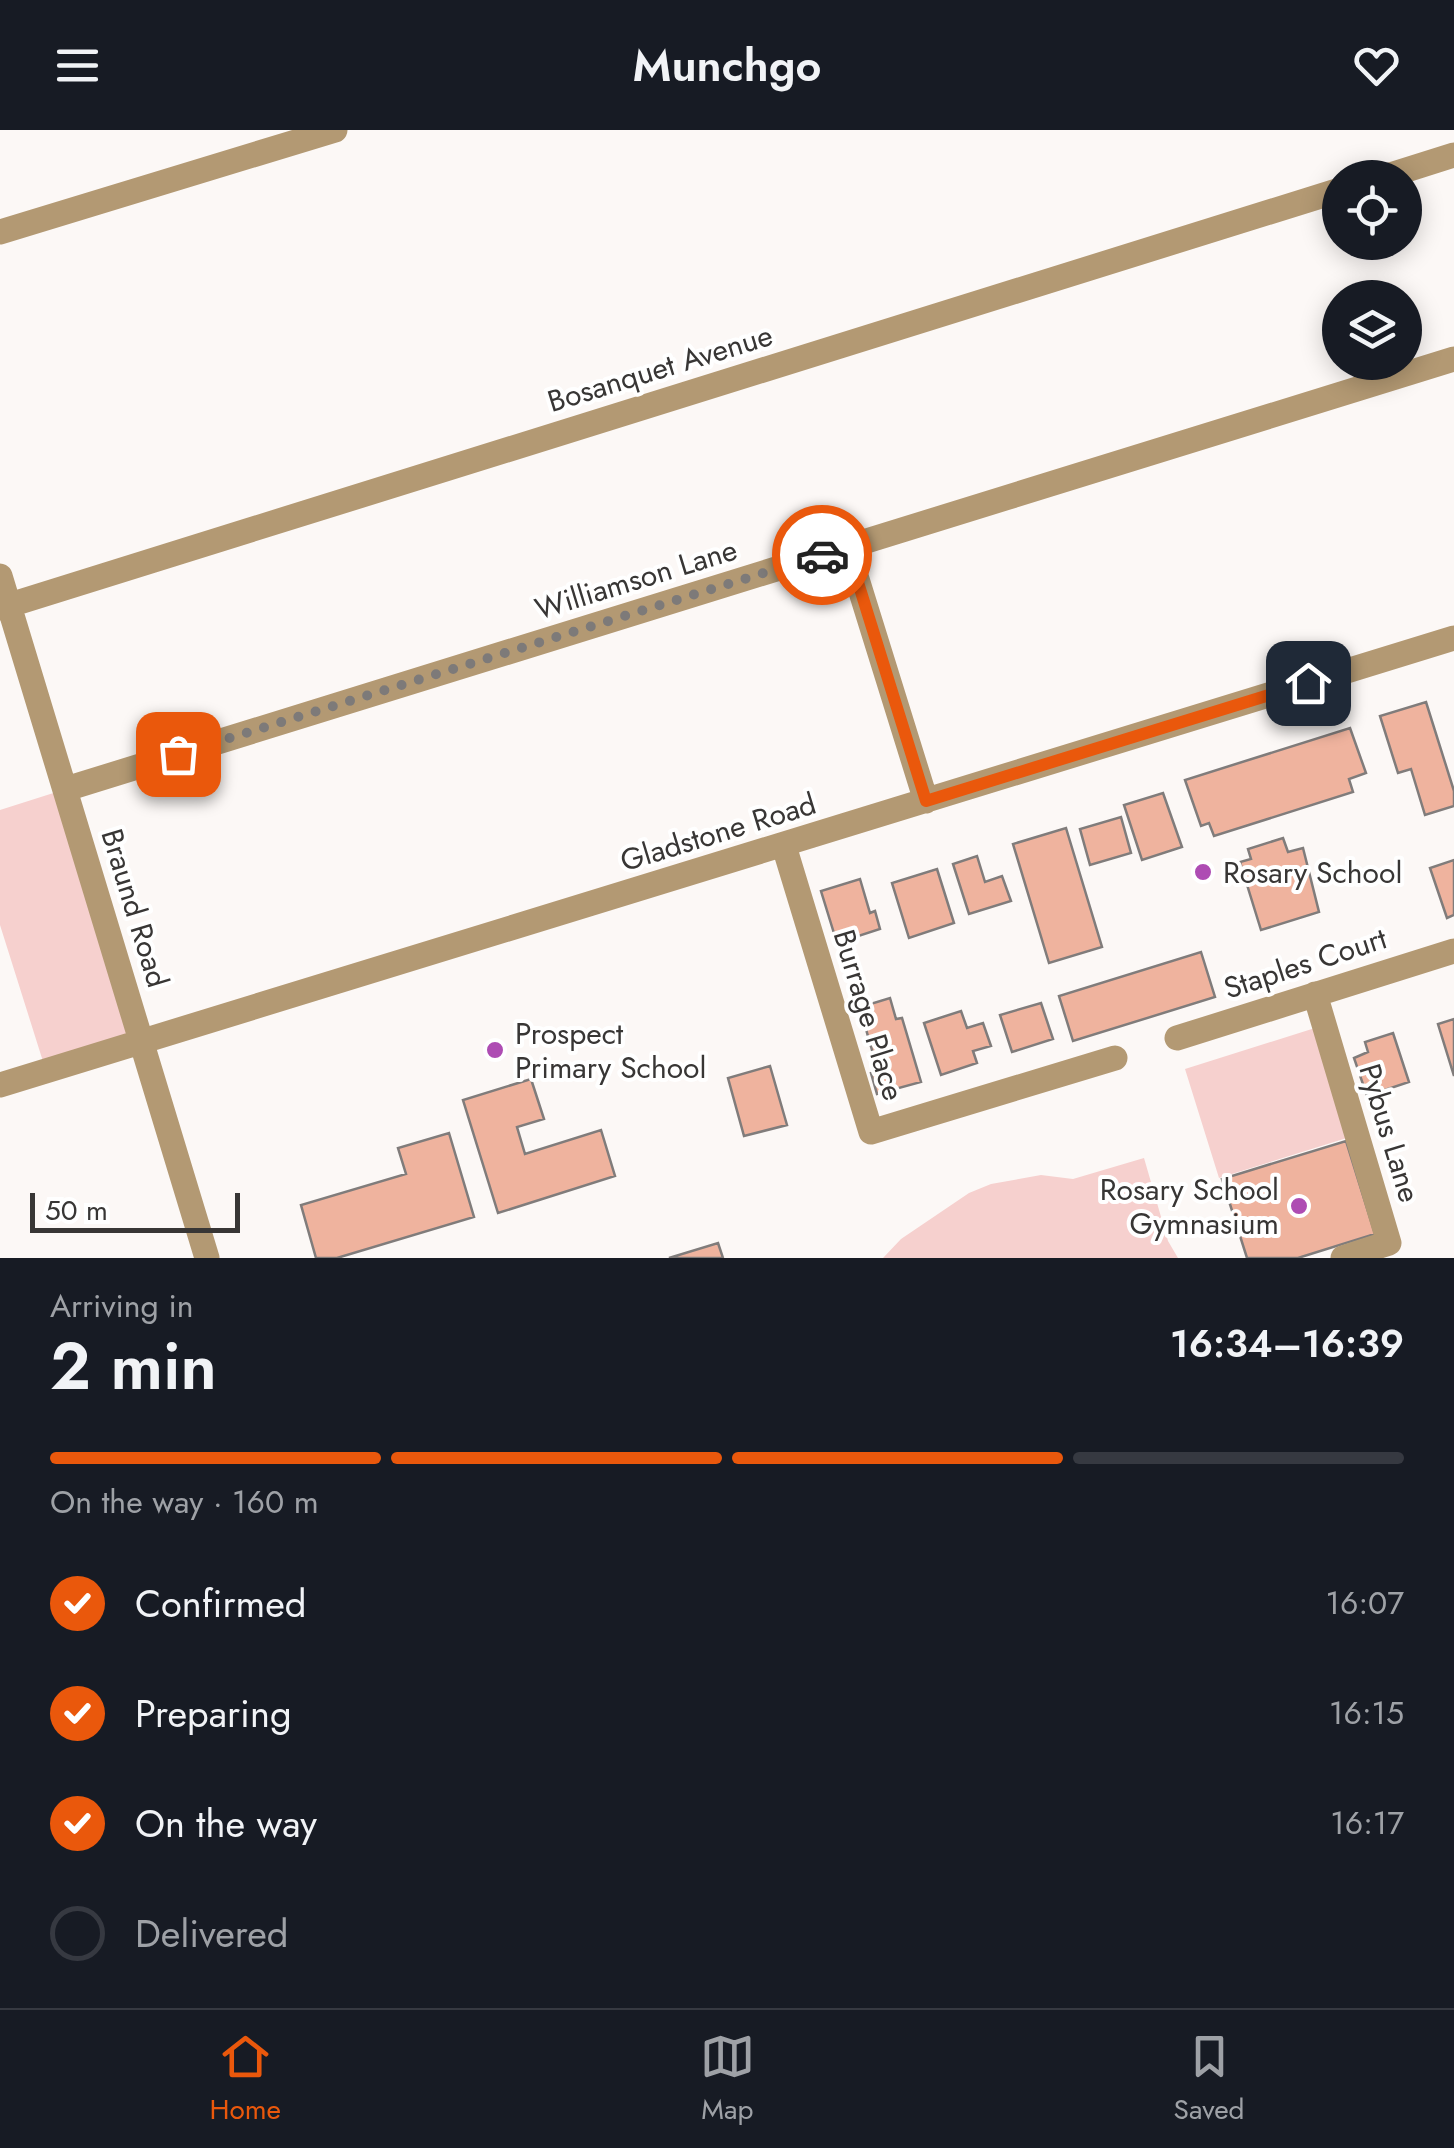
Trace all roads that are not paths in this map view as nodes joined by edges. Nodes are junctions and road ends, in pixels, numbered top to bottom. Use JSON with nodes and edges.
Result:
{"nodes":[{"id":1,"x":335,"y":130,"type":"edge"},
{"id":2,"x":1454,"y":155,"type":"edge"},
{"id":3,"x":1422,"y":165,"type":"edge"},
{"id":4,"x":1322,"y":196,"type":"edge"},
{"id":5,"x":0,"y":232,"type":"edge"},
{"id":6,"x":1454,"y":359,"type":"edge"},
{"id":7,"x":847,"y":547,"type":"junction"},
{"id":8,"x":0,"y":576,"type":"edge"},
{"id":9,"x":4,"y":606,"type":"edge"},
{"id":10,"x":1454,"y":638,"type":"edge"},
{"id":11,"x":66,"y":789,"type":"junction"},
{"id":12,"x":926,"y":801,"type":"junction"},
{"id":13,"x":784,"y":846,"type":"junction"},
{"id":14,"x":1454,"y":951,"type":"edge"},
{"id":15,"x":1315,"y":994,"type":"junction"},
{"id":16,"x":1176,"y":1038,"type":"dead end"},
{"id":17,"x":141,"y":1042,"type":"junction"},
{"id":18,"x":1114,"y":1058,"type":"dead end"},
{"id":19,"x":0,"y":1085,"type":"edge"},
{"id":20,"x":207,"y":1258,"type":"edge"},
{"id":21,"x":1343,"y":1258,"type":"edge"}],
"edges":[{"from":1,"to":5,"type":"street"},
{"from":2,"to":3,"type":"street"},
{"from":4,"to":9,"type":"street","name":"Bosanquet Avenue"},
{"from":6,"to":7,"type":"street","name":"Williamson Lane"},
{"from":7,"to":11,"type":"street","name":"Williamson Lane"},
{"from":7,"to":12,"type":"street"},
{"from":8,"to":9,"type":"street","name":"Braund Road"},
{"from":9,"to":11,"type":"street","name":"Braund Road"},
{"from":10,"to":12,"type":"street","name":"Gladstone Road"},
{"from":11,"to":17,"type":"street","name":"Braund Road"},
{"from":12,"to":13,"type":"street","name":"Gladstone Road"},
{"from":13,"to":17,"type":"street","name":"Gladstone Road"},
{"from":13,"to":18,"type":"street","name":"Burrage Place"},
{"from":14,"to":15,"type":"street","name":"Staples Court"},
{"from":15,"to":16,"type":"street","name":"Staples Court"},
{"from":15,"to":21,"type":"street","name":"Pybus Lane"},
{"from":17,"to":19,"type":"street","name":"Gladstone Road"},
{"from":17,"to":20,"type":"street","name":"Braund Road"}]}
